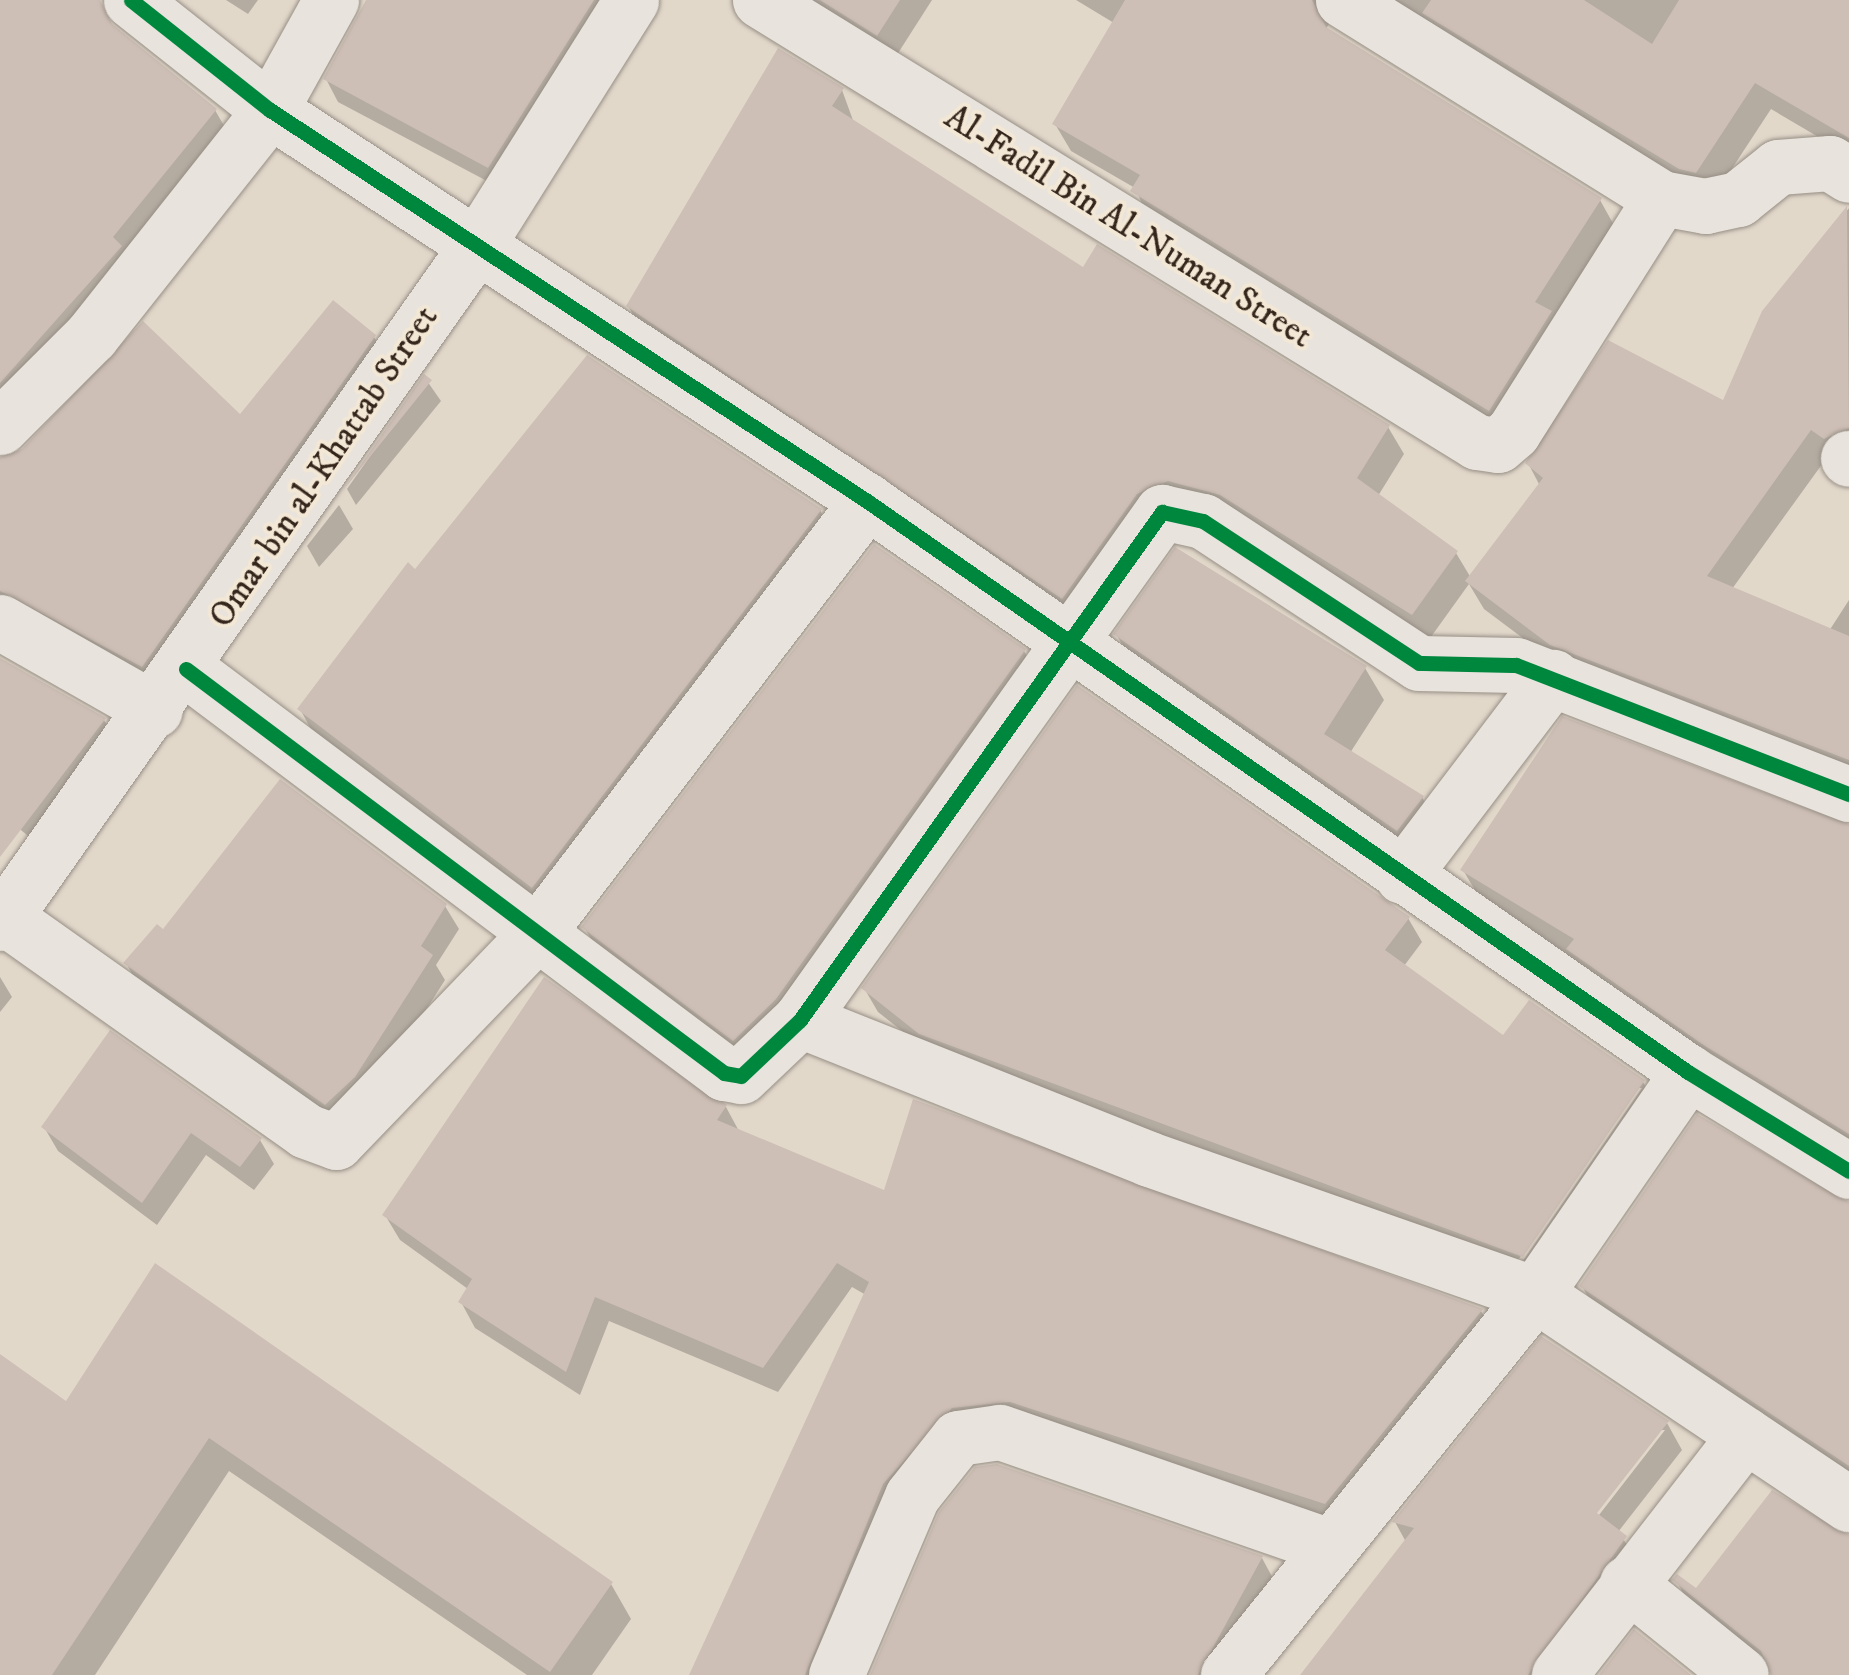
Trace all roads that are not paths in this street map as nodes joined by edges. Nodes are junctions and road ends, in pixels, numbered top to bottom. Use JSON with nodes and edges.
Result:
{"nodes":[{"id":1,"x":131,"y":0,"type":"edge"},
{"id":2,"x":332,"y":0,"type":"edge"},
{"id":3,"x":630,"y":0,"type":"edge"},
{"id":4,"x":760,"y":0,"type":"edge"},
{"id":5,"x":1343,"y":0,"type":"edge"},
{"id":6,"x":270,"y":110,"type":"junction"},
{"id":7,"x":1849,"y":175,"type":"edge"},
{"id":8,"x":1661,"y":198,"type":"junction"},
{"id":9,"x":477,"y":245,"type":"junction"},
{"id":10,"x":0,"y":427,"type":"edge"},
{"id":11,"x":866,"y":502,"type":"junction"},
{"id":12,"x":0,"y":622,"type":"edge"},
{"id":13,"x":1070,"y":643,"type":"junction"},
{"id":14,"x":1553,"y":677,"type":"junction"},
{"id":15,"x":170,"y":689,"type":"junction"},
{"id":16,"x":1849,"y":794,"type":"edge"},
{"id":17,"x":1402,"y":876,"type":"junction"},
{"id":18,"x":2,"y":920,"type":"edge"},
{"id":19,"x":537,"y":933,"type":"junction"},
{"id":20,"x":800,"y":1020,"type":"junction"},
{"id":21,"x":1688,"y":1072,"type":"junction"},
{"id":22,"x":1849,"y":1172,"type":"edge"},
{"id":23,"x":1535,"y":1294,"type":"junction"},
{"id":24,"x":1744,"y":1434,"type":"junction"},
{"id":25,"x":1849,"y":1504,"type":"edge"},
{"id":26,"x":1330,"y":1546,"type":"junction"},
{"id":27,"x":1627,"y":1583,"type":"junction"},
{"id":28,"x":836,"y":1675,"type":"edge"},
{"id":29,"x":1228,"y":1675,"type":"edge"},
{"id":30,"x":1560,"y":1675,"type":"edge"},
{"id":31,"x":1741,"y":1675,"type":"edge"}],
"edges":[{"from":1,"to":6,"type":"street"},
{"from":2,"to":6,"type":"street"},
{"from":3,"to":9,"type":"street","name":"Omar bin al-Khattab Street"},
{"from":4,"to":8,"type":"street","name":"Al-Fadil Bin Al-Numan Street"},
{"from":5,"to":8,"type":"street"},
{"from":6,"to":9,"type":"street"},
{"from":6,"to":10,"type":"street"},
{"from":7,"to":8,"type":"street"},
{"from":9,"to":11,"type":"street"},
{"from":9,"to":15,"type":"street","name":"Omar bin al-Khattab Street"},
{"from":11,"to":13,"type":"street"},
{"from":11,"to":19,"type":"street"},
{"from":12,"to":15,"type":"street"},
{"from":13,"to":14,"type":"street"},
{"from":13,"to":17,"type":"street"},
{"from":13,"to":20,"type":"street"},
{"from":14,"to":16,"type":"street"},
{"from":14,"to":17,"type":"street"},
{"from":15,"to":18,"type":"street","name":"Omar bin al-Khattab Street"},
{"from":15,"to":19,"type":"street"},
{"from":17,"to":21,"type":"street"},
{"from":18,"to":19,"type":"street"},
{"from":19,"to":20,"type":"street"},
{"from":20,"to":23,"type":"street"},
{"from":21,"to":22,"type":"street"},
{"from":21,"to":23,"type":"street"},
{"from":23,"to":24,"type":"street"},
{"from":23,"to":26,"type":"street"},
{"from":24,"to":25,"type":"street"},
{"from":24,"to":27,"type":"street"},
{"from":26,"to":28,"type":"street"},
{"from":26,"to":29,"type":"street"},
{"from":27,"to":30,"type":"street"},
{"from":27,"to":31,"type":"street"}]}
